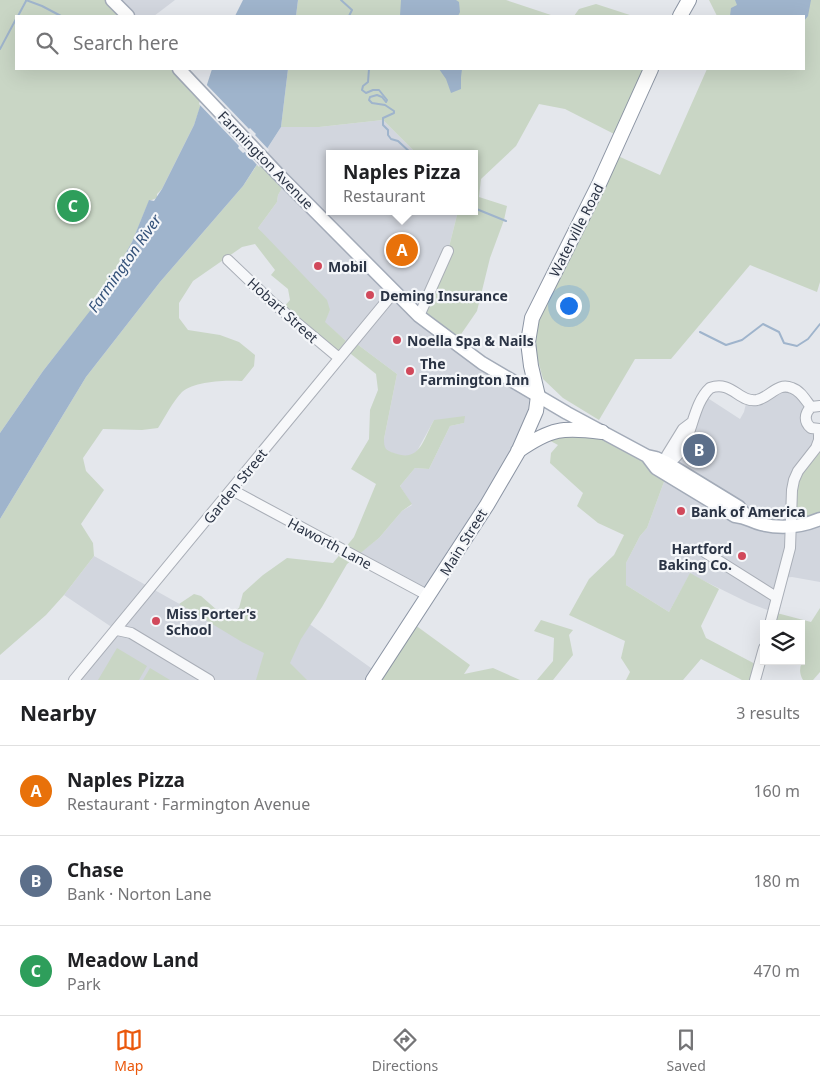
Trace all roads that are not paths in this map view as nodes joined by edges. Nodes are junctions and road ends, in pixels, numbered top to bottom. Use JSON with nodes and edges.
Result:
{"nodes":[{"id":1,"x":112,"y":0,"type":"edge"},
{"id":2,"x":689,"y":0,"type":"edge"},
{"id":3,"x":127,"y":15,"type":"edge"},
{"id":4,"x":681,"y":15,"type":"edge"},
{"id":5,"x":180,"y":70,"type":"edge"},
{"id":6,"x":651,"y":70,"type":"edge"},
{"id":7,"x":448,"y":251,"type":"dead end"},
{"id":8,"x":228,"y":260,"type":"dead end"},
{"id":9,"x":394,"y":292,"type":"junction"},
{"id":10,"x":419,"y":316,"type":"junction"},
{"id":11,"x":339,"y":358,"type":"junction"},
{"id":12,"x":538,"y":396,"type":"junction"},
{"id":13,"x":816,"y":407,"type":"edge"},
{"id":14,"x":820,"y":429,"type":"edge"},
{"id":15,"x":602,"y":432,"type":"junction"},
{"id":16,"x":518,"y":452,"type":"junction"},
{"id":17,"x":647,"y":456,"type":"junction"},
{"id":18,"x":667,"y":464,"type":"junction"},
{"id":19,"x":232,"y":490,"type":"junction"},
{"id":20,"x":746,"y":516,"type":"junction"},
{"id":21,"x":820,"y":519,"type":"edge"},
{"id":22,"x":792,"y":527,"type":"junction"},
{"id":23,"x":703,"y":551,"type":"dead end"},
{"id":24,"x":429,"y":596,"type":"junction"},
{"id":25,"x":776,"y":598,"type":"junction"},
{"id":26,"x":126,"y":618,"type":"junction"},
{"id":27,"x":771,"y":620,"type":"edge"},
{"id":28,"x":117,"y":630,"type":"junction"},
{"id":29,"x":131,"y":633,"type":"junction"},
{"id":30,"x":760,"y":662,"type":"edge"},
{"id":31,"x":74,"y":680,"type":"edge"},
{"id":32,"x":208,"y":680,"type":"edge"},
{"id":33,"x":373,"y":680,"type":"edge"},
{"id":34,"x":755,"y":680,"type":"edge"}],
"edges":[{"from":1,"to":3,"type":"main road"},
{"from":2,"to":4,"type":"highway"},
{"from":5,"to":9,"type":"main road","name":"Farmington Avenue"},
{"from":6,"to":12,"type":"highway","name":"Waterville Road"},
{"from":7,"to":10,"type":"street"},
{"from":8,"to":11,"type":"street","name":"Hobart Street"},
{"from":9,"to":10,"type":"main road","name":"Farmington Avenue"},
{"from":9,"to":11,"type":"street","name":"Garden Street"},
{"from":10,"to":12,"type":"main road","name":"Farmington Avenue"},
{"from":11,"to":19,"type":"street","name":"Garden Street"},
{"from":12,"to":15,"type":"main road","name":"Farmington Avenue"},
{"from":12,"to":16,"type":"highway","name":"Main Street"},
{"from":13,"to":14,"type":"street"},
{"from":13,"to":18,"type":"street"},
{"from":14,"to":22,"type":"street"},
{"from":15,"to":16,"type":"highway"},
{"from":15,"to":17,"type":"main road","name":"Farmington Avenue"},
{"from":16,"to":24,"type":"highway","name":"Main Street"},
{"from":17,"to":18,"type":"main road","name":"Farmington Avenue"},
{"from":17,"to":20,"type":"main road","name":"Farmington Avenue"},
{"from":18,"to":20,"type":"main road","name":"Farmington Avenue"},
{"from":19,"to":24,"type":"street","name":"Haworth Lane"},
{"from":19,"to":26,"type":"street","name":"Garden Street"},
{"from":20,"to":22,"type":"main road","name":"Farmington Avenue"},
{"from":21,"to":22,"type":"main road","name":"Farmington Avenue"},
{"from":22,"to":25,"type":"street"},
{"from":23,"to":25,"type":"street"},
{"from":24,"to":33,"type":"highway","name":"Main Street"},
{"from":25,"to":27,"type":"street"},
{"from":26,"to":28,"type":"street","name":"Garden Street"},
{"from":26,"to":29,"type":"street"},
{"from":28,"to":29,"type":"street"},
{"from":28,"to":31,"type":"street","name":"Garden Street"},
{"from":29,"to":32,"type":"street"},
{"from":30,"to":34,"type":"street"}]}
